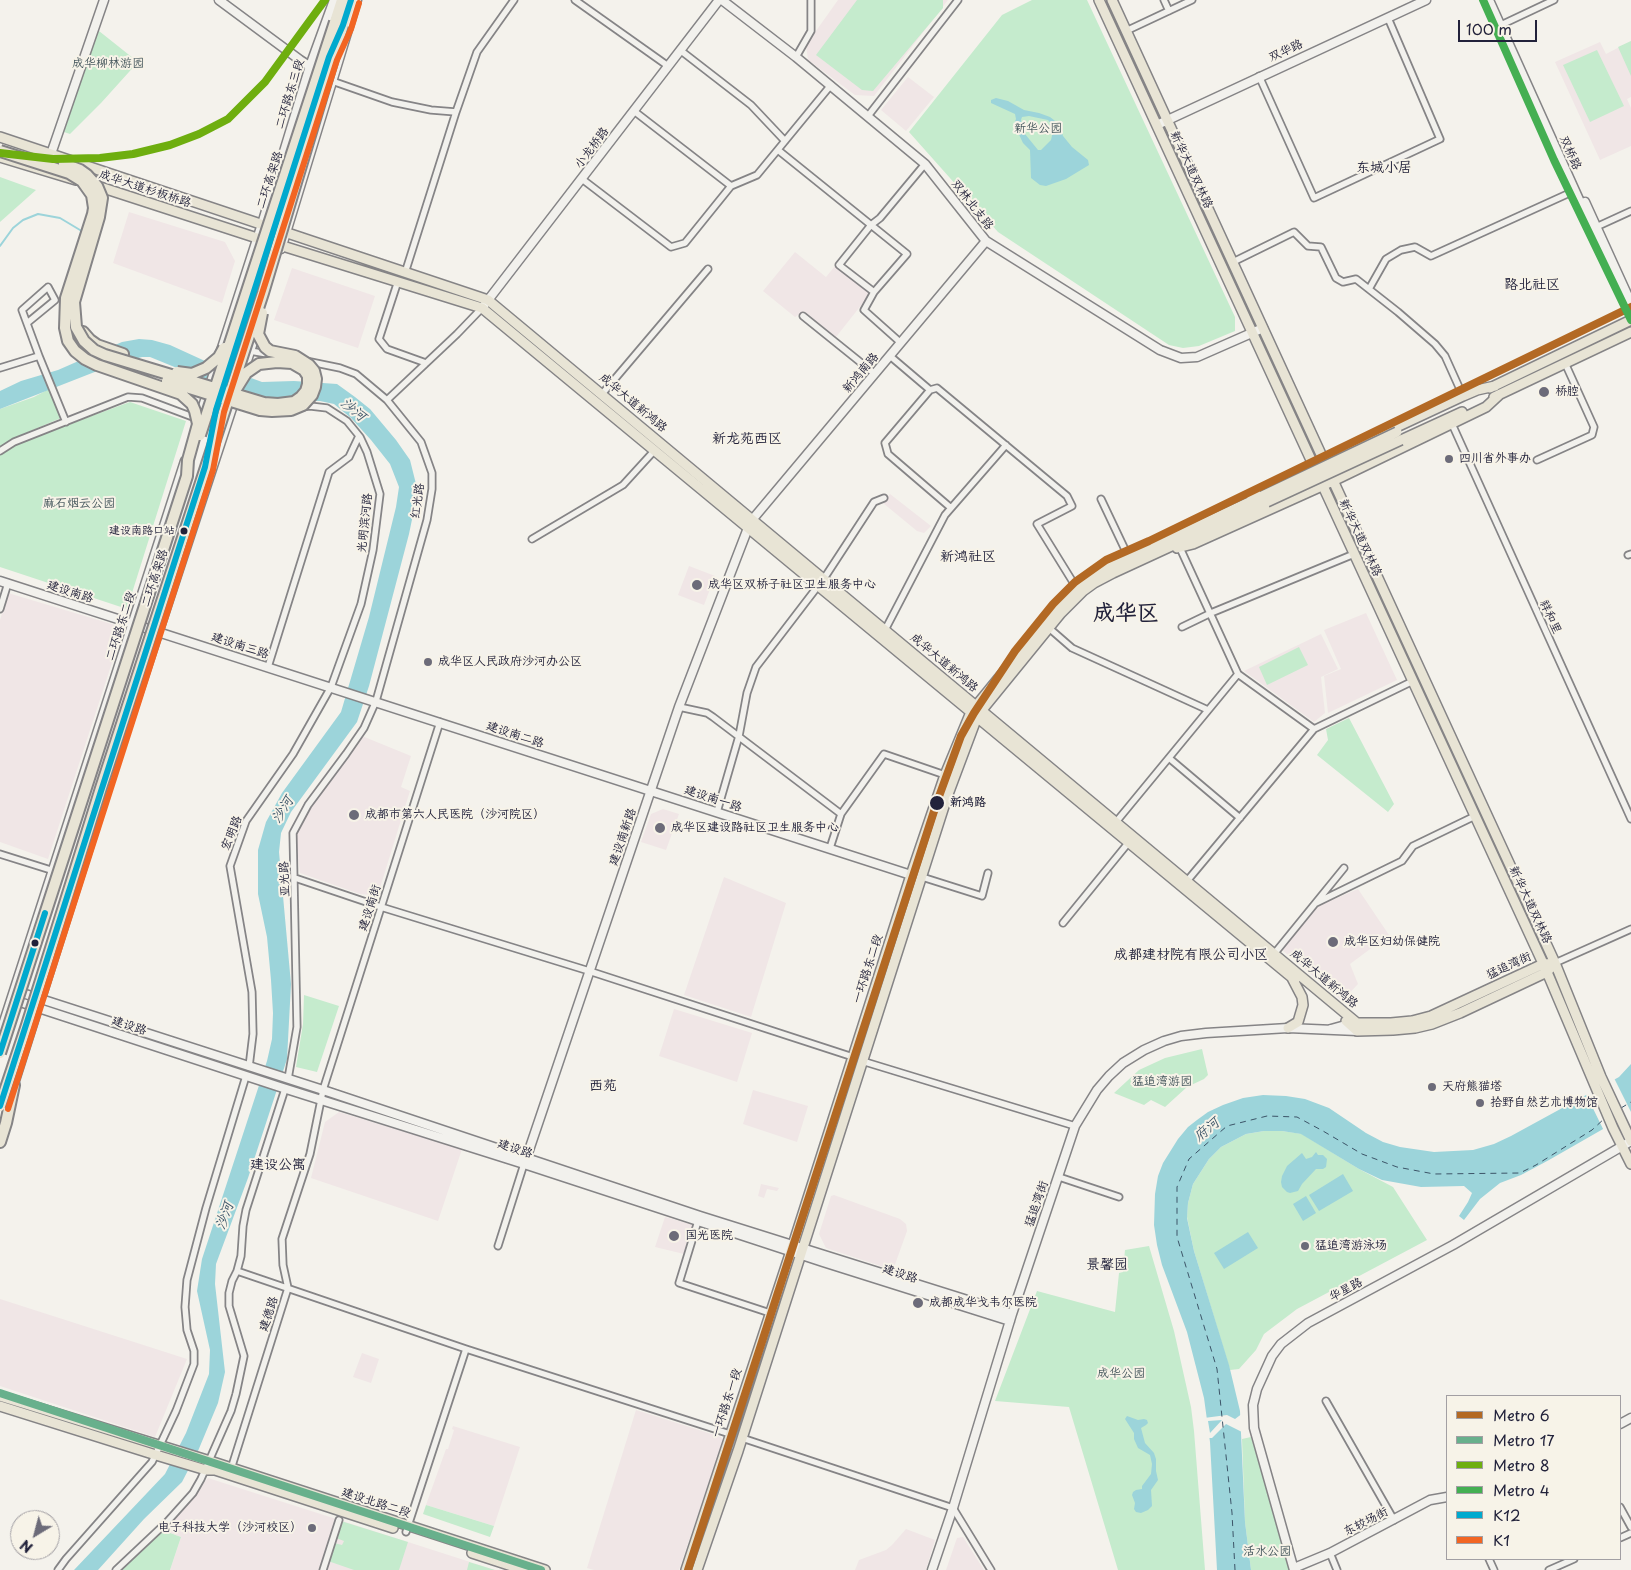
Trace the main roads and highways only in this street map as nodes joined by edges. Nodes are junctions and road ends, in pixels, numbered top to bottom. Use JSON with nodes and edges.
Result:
{"nodes":[{"id":1,"x":342,"y":0,"type":"edge"},
{"id":2,"x":351,"y":0,"type":"edge"},
{"id":3,"x":1099,"y":0,"type":"edge"},
{"id":4,"x":1112,"y":0,"type":"edge"},
{"id":5,"x":0,"y":137,"type":"edge"},
{"id":6,"x":0,"y":143,"type":"edge"},
{"id":7,"x":0,"y":151,"type":"edge"},
{"id":8,"x":0,"y":157,"type":"edge"},
{"id":9,"x":262,"y":224,"type":"joint"},
{"id":10,"x":282,"y":245,"type":"joint"},
{"id":11,"x":263,"y":294,"type":"junction"},
{"id":12,"x":70,"y":312,"type":"junction"},
{"id":13,"x":238,"y":318,"type":"junction"},
{"id":14,"x":1631,"y":320,"type":"edge"},
{"id":15,"x":1631,"y":332,"type":"edge"},
{"id":16,"x":1497,"y":390,"type":"junction"},
{"id":17,"x":223,"y":414,"type":"junction"},
{"id":18,"x":1324,"y":460,"type":"junction"},
{"id":19,"x":1314,"y":466,"type":"junction"},
{"id":20,"x":187,"y":476,"type":"junction"},
{"id":21,"x":1333,"y":481,"type":"junction"},
{"id":22,"x":1322,"y":485,"type":"junction"},
{"id":23,"x":750,"y":524,"type":"junction"},
{"id":24,"x":1156,"y":550,"type":"junction"},
{"id":25,"x":821,"y":583,"type":"junction"},
{"id":26,"x":976,"y":711,"type":"junction"},
{"id":27,"x":1555,"y":963,"type":"junction"},
{"id":28,"x":1545,"y":968,"type":"junction"},
{"id":29,"x":1290,"y":976,"type":"junction"},
{"id":30,"x":1354,"y":1026,"type":"junction"},
{"id":31,"x":1288,"y":1028,"type":"road end"},
{"id":32,"x":0,"y":1053,"type":"edge"},
{"id":33,"x":1600,"y":1084,"type":"junction"},
{"id":34,"x":14,"y":1085,"type":"road end"},
{"id":35,"x":0,"y":1106,"type":"edge"},
{"id":36,"x":3,"y":1126,"type":"edge"},
{"id":37,"x":1631,"y":1141,"type":"edge"},
{"id":38,"x":0,"y":1142,"type":"edge"},
{"id":39,"x":1631,"y":1164,"type":"edge"},
{"id":40,"x":792,"y":1248,"type":"joint"},
{"id":41,"x":802,"y":1251,"type":"joint"},
{"id":42,"x":0,"y":1396,"type":"edge"},
{"id":43,"x":0,"y":1406,"type":"edge"},
{"id":44,"x":158,"y":1451,"type":"junction"},
{"id":45,"x":407,"y":1529,"type":"junction"},
{"id":46,"x":524,"y":1570,"type":"edge"},
{"id":47,"x":545,"y":1570,"type":"edge"},
{"id":48,"x":686,"y":1570,"type":"edge"},
{"id":49,"x":697,"y":1570,"type":"edge"}],
"edges":[{"from":1,"to":13,"type":"highway","name":"二环高架路","bridge":true},
{"from":2,"to":11,"type":"highway","name":"二环高架路","bridge":true},
{"from":3,"to":19,"type":"main road","name":"新华大道双林路"},
{"from":4,"to":18,"type":"main road","name":"新华大道双林路"},
{"from":5,"to":9,"type":"main road","name":"成华大道杉板桥路"},
{"from":6,"to":12,"type":"highway","bridge":true},
{"from":7,"to":12,"type":"highway","bridge":true},
{"from":8,"to":10,"type":"main road","name":"成华大道杉板桥路"},
{"from":9,"to":23,"type":"main road","name":"成华大道新鸿路"},
{"from":10,"to":23,"type":"main road","name":"成华大道新鸿路"},
{"from":11,"to":12,"type":"highway","bridge":true},
{"from":11,"to":17,"type":"highway","name":"二环高架路","bridge":true},
{"from":12,"to":13,"type":"highway","bridge":true},
{"from":12,"to":17,"type":"highway","bridge":true},
{"from":12,"to":20,"type":"highway","bridge":true},
{"from":13,"to":20,"type":"highway","name":"二环高架路","bridge":true},
{"from":14,"to":16,"type":"main road"},
{"from":15,"to":16,"type":"main road"},
{"from":16,"to":18,"type":"main road"},
{"from":16,"to":21,"type":"main road"},
{"from":16,"to":24,"type":"main road","bridge":true},
{"from":17,"to":35,"type":"highway","name":"二环高架路","bridge":true},
{"from":18,"to":19,"type":"main road"},
{"from":18,"to":21,"type":"main road","name":"新华大道双林路"},
{"from":19,"to":22,"type":"main road","name":"新华大道双林路"},
{"from":19,"to":24,"type":"main road"},
{"from":20,"to":32,"type":"highway","name":"二环高架路","bridge":true},
{"from":21,"to":22,"type":"main road"},
{"from":21,"to":27,"type":"main road","name":"新华大道双林路"},
{"from":22,"to":24,"type":"main road"},
{"from":22,"to":28,"type":"main road","name":"新华大道双林路"},
{"from":23,"to":25,"type":"main road","name":"成华大道新鸿路"},
{"from":24,"to":26,"type":"main road"},
{"from":24,"to":26,"type":"main road"},
{"from":25,"to":26,"type":"main road","name":"成华大道新鸿路"},
{"from":25,"to":26,"type":"main road","name":"成华大道新鸿路"},
{"from":26,"to":29,"type":"main road","name":"成华大道新鸿路"},
{"from":26,"to":30,"type":"main road","name":"成华大道新鸿路"},
{"from":26,"to":40,"type":"main road","name":"一环路东二段"},
{"from":26,"to":41,"type":"main road","name":"一环路东二段"},
{"from":27,"to":28,"type":"main road","name":"猛追湾街"},
{"from":27,"to":33,"type":"main road","name":"新华大道双林路"},
{"from":28,"to":30,"type":"main road","name":"猛追湾街"},
{"from":28,"to":33,"type":"main road","name":"新华大道双林路"},
{"from":29,"to":30,"type":"main road","name":"成华大道新鸿路"},
{"from":29,"to":31,"type":"main road"},
{"from":33,"to":37,"type":"main road"},
{"from":33,"to":39,"type":"main road"},
{"from":34,"to":36,"type":"highway"},
{"from":36,"to":38,"type":"highway"},
{"from":40,"to":48,"type":"main road","name":"一环路东一段"},
{"from":41,"to":49,"type":"main road","name":"一环路东一段"},
{"from":42,"to":44,"type":"main road"},
{"from":43,"to":44,"type":"main road"},
{"from":44,"to":45,"type":"main road","name":"建设北路二段"},
{"from":45,"to":46,"type":"main road","name":"建设北路二段"},
{"from":45,"to":47,"type":"main road","name":"建设北路二段"}]}
